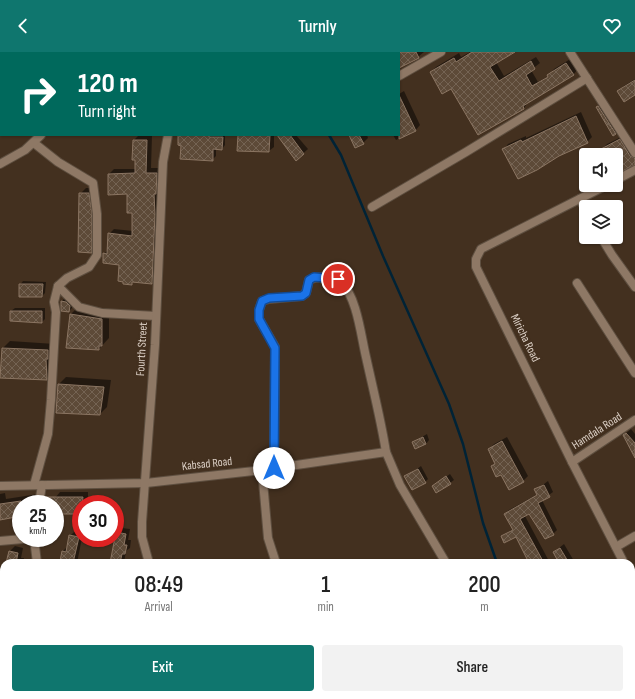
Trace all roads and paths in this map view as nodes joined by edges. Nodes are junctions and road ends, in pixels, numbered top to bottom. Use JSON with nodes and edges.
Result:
{"nodes":[{"id":1,"x":441,"y":52,"type":"edge"},
{"id":2,"x":570,"y":52,"type":"edge"},
{"id":3,"x":400,"y":75,"type":"edge"},
{"id":4,"x":586,"y":78,"type":"junction"},
{"id":5,"x":40,"y":136,"type":"edge"},
{"id":6,"x":168,"y":136,"type":"edge"},
{"id":7,"x":34,"y":143,"type":"junction"},
{"id":8,"x":635,"y":153,"type":"edge"},
{"id":9,"x":0,"y":164,"type":"edge"},
{"id":10,"x":635,"y":170,"type":"edge"},
{"id":11,"x":623,"y":176,"type":"edge"},
{"id":12,"x":594,"y":192,"type":"edge"},
{"id":13,"x":580,"y":199,"type":"joint"},
{"id":14,"x":372,"y":207,"type":"dead end"},
{"id":15,"x":605,"y":244,"type":"edge"},
{"id":16,"x":577,"y":283,"type":"dead end"},
{"id":17,"x":58,"y":286,"type":"junction"},
{"id":18,"x":635,"y":287,"type":"edge"},
{"id":19,"x":156,"y":316,"type":"junction"},
{"id":20,"x":635,"y":373,"type":"edge"},
{"id":21,"x":635,"y":420,"type":"edge"},
{"id":22,"x":386,"y":452,"type":"junction"},
{"id":23,"x":572,"y":462,"type":"junction"},
{"id":24,"x":274,"y":468,"type":"junction"},
{"id":25,"x":262,"y":470,"type":"junction"},
{"id":26,"x":146,"y":483,"type":"junction"},
{"id":27,"x":38,"y":485,"type":"junction"},
{"id":28,"x":0,"y":486,"type":"edge"},
{"id":29,"x":39,"y":495,"type":"edge"},
{"id":30,"x":635,"y":536,"type":"edge"},
{"id":31,"x":12,"y":540,"type":"edge"},
{"id":32,"x":0,"y":541,"type":"edge"},
{"id":33,"x":35,"y":547,"type":"edge"},
{"id":34,"x":616,"y":547,"type":"junction"},
{"id":35,"x":37,"y":559,"type":"edge"},
{"id":36,"x":148,"y":559,"type":"edge"},
{"id":37,"x":275,"y":559,"type":"edge"},
{"id":38,"x":444,"y":559,"type":"edge"},
{"id":39,"x":622,"y":559,"type":"edge"}],
"edges":[{"from":1,"to":3,"type":"street"},
{"from":2,"to":4,"type":"street"},
{"from":4,"to":8,"type":"street"},
{"from":4,"to":14,"type":"street"},
{"from":5,"to":7,"type":"street"},
{"from":6,"to":19,"type":"street","name":"Fourth Street"},
{"from":7,"to":9,"type":"street"},
{"from":7,"to":17,"type":"street"},
{"from":10,"to":11,"type":"street"},
{"from":12,"to":13,"type":"street","name":"Miricha Road"},
{"from":13,"to":23,"type":"street","name":"Miricha Road"},
{"from":15,"to":18,"type":"street"},
{"from":16,"to":20,"type":"street"},
{"from":17,"to":19,"type":"street"},
{"from":17,"to":27,"type":"street"},
{"from":19,"to":26,"type":"street","name":"Fourth Street"},
{"from":21,"to":23,"type":"street","name":"Hamdala Road"},
{"from":22,"to":24,"type":"street","name":"Kabsad Road"},
{"from":22,"to":24,"type":"street"},
{"from":22,"to":38,"type":"street"},
{"from":23,"to":34,"type":"street","name":"Miricha Road"},
{"from":24,"to":25,"type":"street","name":"Kabsad Road"},
{"from":25,"to":26,"type":"street","name":"Kabsad Road"},
{"from":25,"to":37,"type":"street"},
{"from":26,"to":27,"type":"street","name":"Kabsad Road"},
{"from":26,"to":36,"type":"street","name":"Fourth Street"},
{"from":27,"to":28,"type":"street","name":"Kabsad Road"},
{"from":27,"to":29,"type":"street"},
{"from":30,"to":34,"type":"street"},
{"from":31,"to":32,"type":"street"},
{"from":33,"to":35,"type":"street"},
{"from":34,"to":39,"type":"street","name":"Miricha Road"}]}
